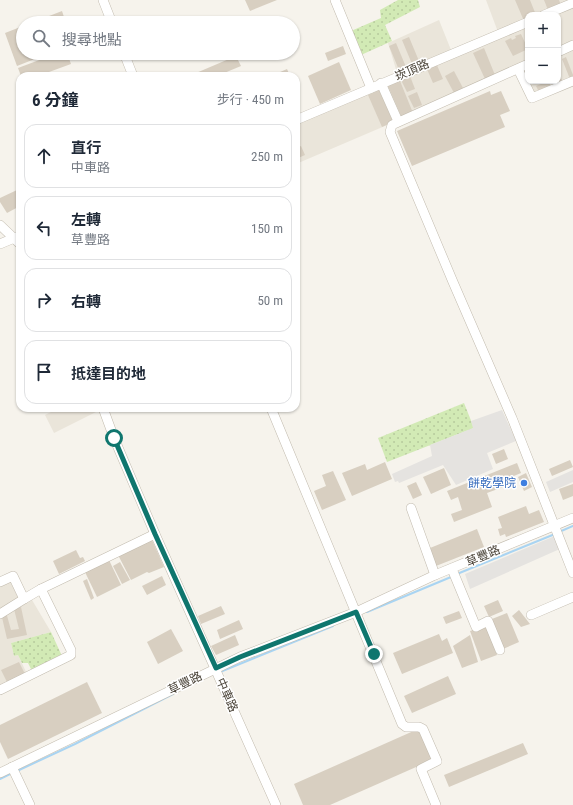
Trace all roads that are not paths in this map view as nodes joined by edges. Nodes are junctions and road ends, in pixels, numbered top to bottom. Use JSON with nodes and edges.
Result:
{"nodes":[{"id":1,"x":103,"y":0,"type":"edge"},
{"id":2,"x":335,"y":0,"type":"edge"},
{"id":3,"x":573,"y":3,"type":"edge"},
{"id":4,"x":551,"y":12,"type":"edge"},
{"id":5,"x":109,"y":16,"type":"edge"},
{"id":6,"x":525,"y":23,"type":"edge"},
{"id":7,"x":573,"y":45,"type":"edge"},
{"id":8,"x":561,"y":51,"type":"edge"},
{"id":9,"x":127,"y":60,"type":"edge"},
{"id":10,"x":525,"y":66,"type":"edge"},
{"id":11,"x":518,"y":69,"type":"junction"},
{"id":12,"x":132,"y":72,"type":"edge"},
{"id":13,"x":573,"y":81,"type":"edge"},
{"id":14,"x":382,"y":83,"type":"junction"},
{"id":15,"x":371,"y":88,"type":"junction"},
{"id":16,"x":300,"y":118,"type":"edge"},
{"id":17,"x":397,"y":120,"type":"dead end"},
{"id":18,"x":0,"y":225,"type":"edge"},
{"id":19,"x":16,"y":237,"type":"edge"},
{"id":20,"x":16,"y":240,"type":"edge"},
{"id":21,"x":0,"y":244,"type":"edge"},
{"id":22,"x":104,"y":412,"type":"edge"},
{"id":23,"x":273,"y":412,"type":"edge"},
{"id":24,"x":411,"y":508,"type":"dead end"},
{"id":25,"x":573,"y":518,"type":"edge"},
{"id":26,"x":555,"y":526,"type":"junction"},
{"id":27,"x":155,"y":534,"type":"junction"},
{"id":28,"x":452,"y":569,"type":"junction"},
{"id":29,"x":573,"y":573,"type":"edge"},
{"id":30,"x":435,"y":575,"type":"junction"},
{"id":31,"x":0,"y":582,"type":"edge"},
{"id":32,"x":41,"y":589,"type":"junction"},
{"id":33,"x":573,"y":597,"type":"edge"},
{"id":34,"x":24,"y":599,"type":"junction"},
{"id":35,"x":356,"y":612,"type":"junction"},
{"id":36,"x":0,"y":614,"type":"edge"},
{"id":37,"x":531,"y":615,"type":"dead end"},
{"id":38,"x":500,"y":650,"type":"dead end"},
{"id":39,"x":216,"y":668,"type":"junction"},
{"id":40,"x":0,"y":690,"type":"edge"},
{"id":41,"x":4,"y":769,"type":"edge"},
{"id":42,"x":30,"y":805,"type":"edge"},
{"id":43,"x":276,"y":805,"type":"edge"},
{"id":44,"x":436,"y":805,"type":"edge"}],
"edges":[{"from":1,"to":5,"type":"street"},
{"from":2,"to":15,"type":"street"},
{"from":3,"to":4,"type":"street"},
{"from":6,"to":14,"type":"street","name":"崁頂路"},
{"from":7,"to":8,"type":"street"},
{"from":9,"to":12,"type":"street"},
{"from":10,"to":11,"type":"street"},
{"from":11,"to":13,"type":"street"},
{"from":11,"to":26,"type":"street"},
{"from":14,"to":15,"type":"street","name":"崁頂路"},
{"from":14,"to":17,"type":"street"},
{"from":15,"to":16,"type":"street","name":"崁頂路"},
{"from":18,"to":19,"type":"street"},
{"from":20,"to":21,"type":"street"},
{"from":22,"to":27,"type":"street","name":"中車路"},
{"from":23,"to":35,"type":"street"},
{"from":24,"to":30,"type":"street"},
{"from":25,"to":26,"type":"street","name":"草豐路"},
{"from":26,"to":28,"type":"street","name":"草豐路"},
{"from":26,"to":29,"type":"street"},
{"from":27,"to":32,"type":"street"},
{"from":27,"to":39,"type":"street","name":"中車路"},
{"from":28,"to":30,"type":"street","name":"草豐路"},
{"from":28,"to":38,"type":"street"},
{"from":30,"to":35,"type":"street","name":"草豐路"},
{"from":31,"to":34,"type":"street"},
{"from":32,"to":34,"type":"street"},
{"from":32,"to":40,"type":"street"},
{"from":33,"to":37,"type":"street"},
{"from":34,"to":36,"type":"street"},
{"from":35,"to":39,"type":"street","name":"草豐路"},
{"from":35,"to":44,"type":"street"},
{"from":39,"to":41,"type":"street","name":"草豐路"},
{"from":39,"to":43,"type":"street","name":"中車路"},
{"from":41,"to":42,"type":"street"}]}
